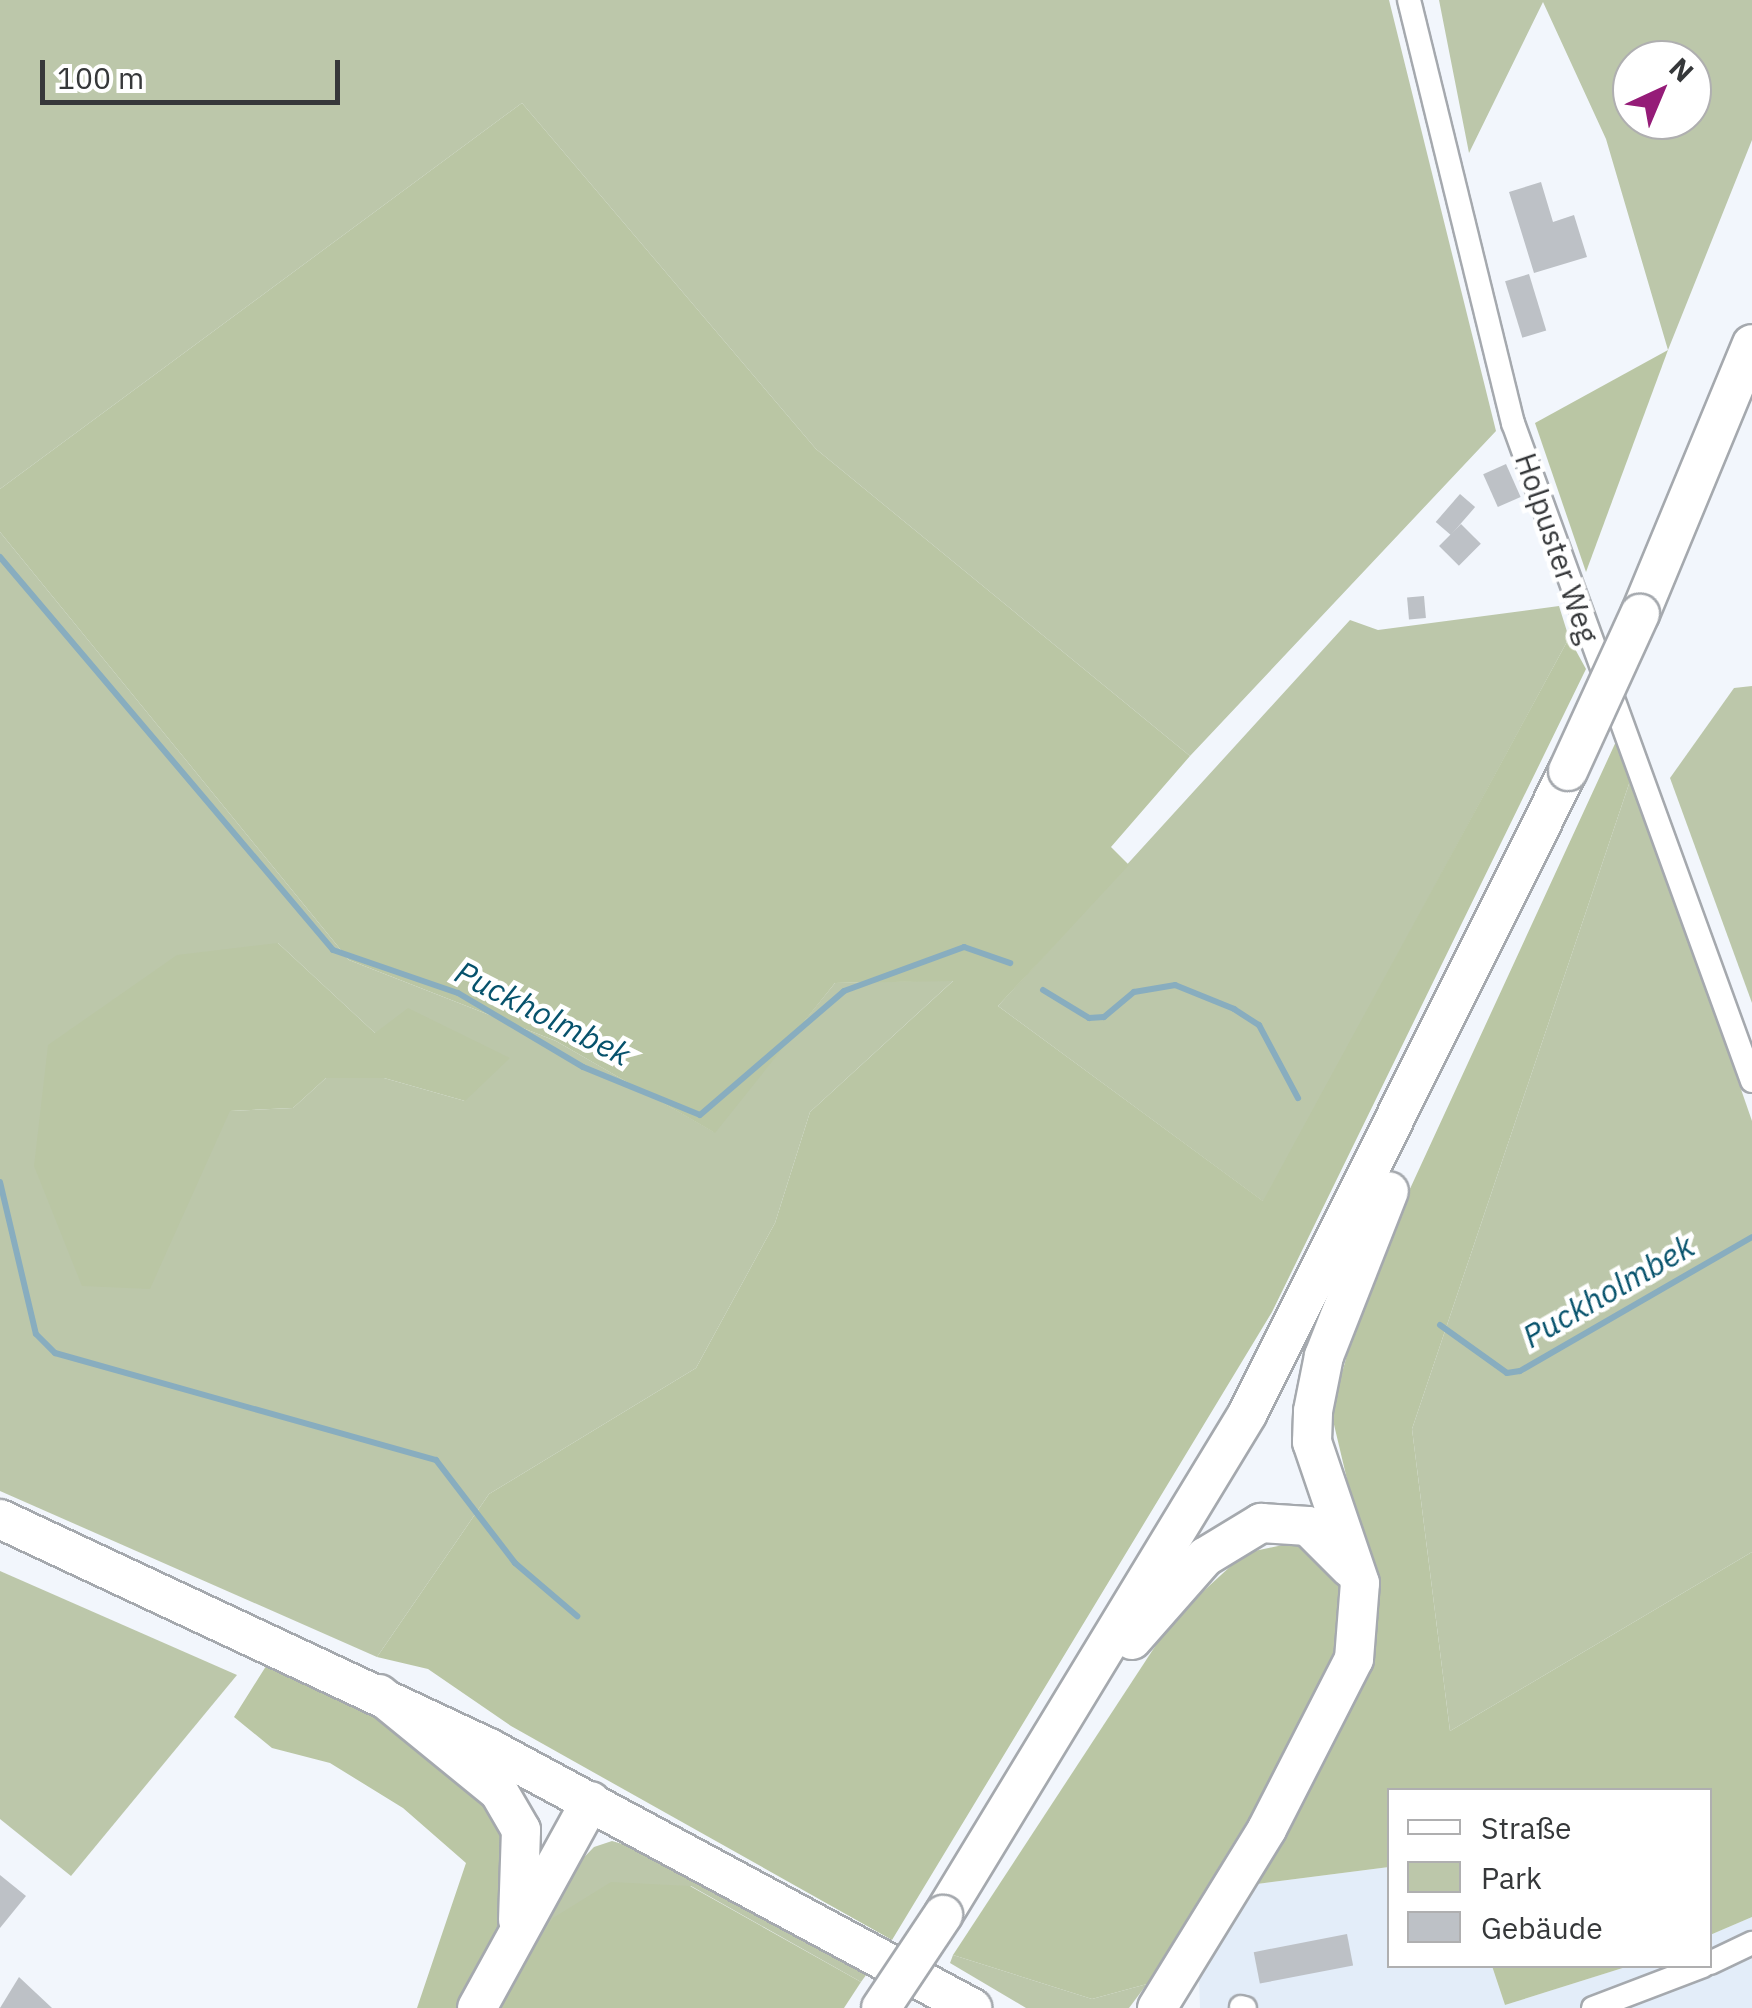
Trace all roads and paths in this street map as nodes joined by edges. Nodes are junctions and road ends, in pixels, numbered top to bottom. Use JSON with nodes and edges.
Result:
{"nodes":[{"id":1,"x":1410,"y":0,"type":"edge"},
{"id":2,"x":1752,"y":344,"type":"edge"},
{"id":3,"x":1752,"y":1082,"type":"edge"},
{"id":4,"x":1408,"y":1106,"type":"junction"},
{"id":5,"x":0,"y":1520,"type":"edge"},
{"id":6,"x":1360,"y":1582,"type":"junction"},
{"id":7,"x":379,"y":1694,"type":"junction"},
{"id":8,"x":1070,"y":1710,"type":"junction"},
{"id":9,"x":591,"y":1801,"type":"junction"},
{"id":10,"x":518,"y":1920,"type":"junction"},
{"id":11,"x":1752,"y":1944,"type":"edge"},
{"id":12,"x":1712,"y":1961,"type":"edge"},
{"id":13,"x":1183,"y":1967,"type":"junction"},
{"id":14,"x":1696,"y":1968,"type":"edge"},
{"id":15,"x":477,"y":2008,"type":"edge"},
{"id":16,"x":882,"y":2008,"type":"edge"},
{"id":17,"x":972,"y":2008,"type":"edge"},
{"id":18,"x":1157,"y":2008,"type":"edge"},
{"id":19,"x":1176,"y":2008,"type":"edge"},
{"id":20,"x":1593,"y":2008,"type":"edge"}],
"edges":[{"from":1,"to":3,"type":"street","name":"Holpuster Weg"},
{"from":2,"to":4,"type":"main road","bridge":true},
{"from":4,"to":6,"type":"main road"},
{"from":4,"to":8,"type":"main road"},
{"from":5,"to":7,"type":"main road"},
{"from":6,"to":8,"type":"main road"},
{"from":6,"to":13,"type":"main road"},
{"from":7,"to":9,"type":"main road"},
{"from":7,"to":10,"type":"main road"},
{"from":8,"to":16,"type":"main road","bridge":true},
{"from":9,"to":10,"type":"main road"},
{"from":9,"to":17,"type":"main road"},
{"from":10,"to":15,"type":"main road"},
{"from":11,"to":12,"type":"street"},
{"from":13,"to":18,"type":"main road"},
{"from":13,"to":19,"type":"main road"},
{"from":14,"to":20,"type":"street"}]}
